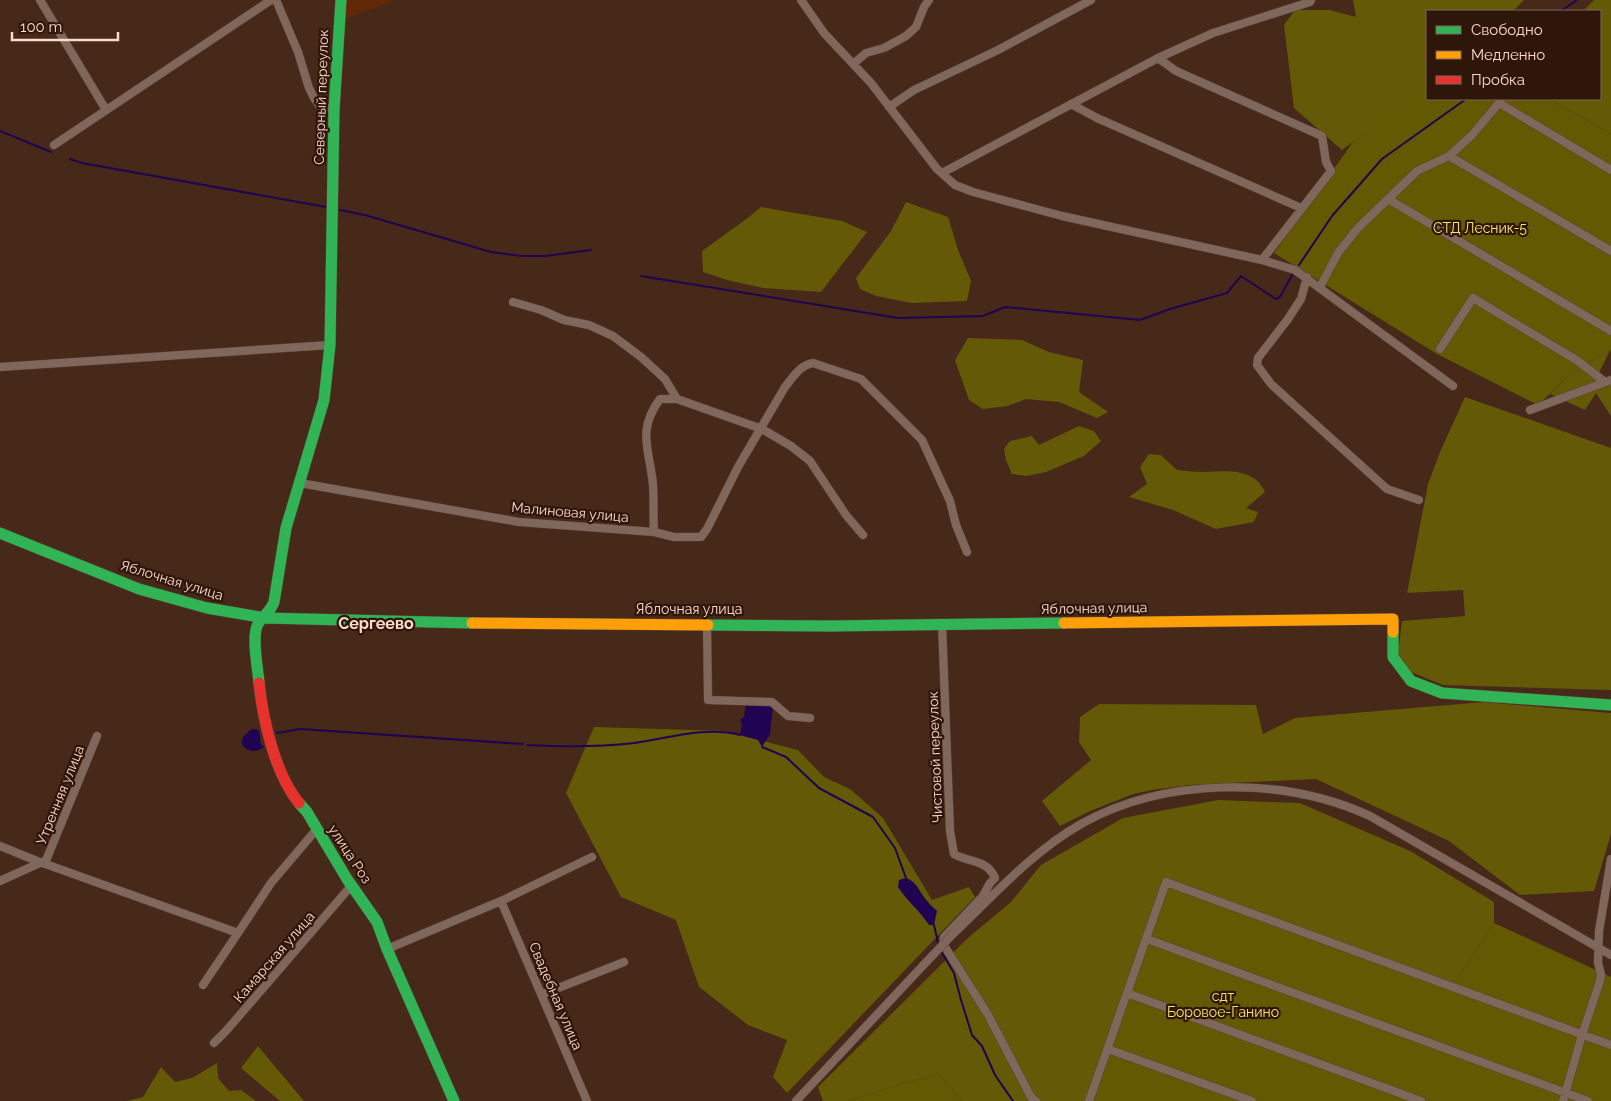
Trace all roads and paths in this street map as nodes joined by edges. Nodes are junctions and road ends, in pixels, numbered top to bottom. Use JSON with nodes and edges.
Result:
{"nodes":[{"id":1,"x":40,"y":0,"type":"edge"},
{"id":2,"x":271,"y":0,"type":"edge"},
{"id":3,"x":276,"y":0,"type":"edge"},
{"id":4,"x":341,"y":0,"type":"edge"},
{"id":5,"x":801,"y":0,"type":"edge"},
{"id":6,"x":929,"y":0,"type":"edge"},
{"id":7,"x":1091,"y":0,"type":"edge"},
{"id":8,"x":1311,"y":0,"type":"edge"},
{"id":9,"x":1158,"y":58,"type":"junction"},
{"id":10,"x":853,"y":64,"type":"junction"},
{"id":11,"x":1071,"y":104,"type":"junction"},
{"id":12,"x":889,"y":107,"type":"junction"},
{"id":13,"x":106,"y":110,"type":"junction"},
{"id":14,"x":334,"y":110,"type":"junction"},
{"id":15,"x":54,"y":145,"type":"dead end"},
{"id":16,"x":1449,"y":156,"type":"junction"},
{"id":17,"x":1611,"y":170,"type":"edge"},
{"id":18,"x":942,"y":172,"type":"junction"},
{"id":19,"x":1388,"y":199,"type":"junction"},
{"id":20,"x":1301,"y":208,"type":"junction"},
{"id":21,"x":1611,"y":251,"type":"edge"},
{"id":22,"x":1262,"y":260,"type":"junction"},
{"id":23,"x":1307,"y":277,"type":"junction"},
{"id":24,"x":1320,"y":287,"type":"junction"},
{"id":25,"x":513,"y":302,"type":"dead end"},
{"id":26,"x":1611,"y":331,"type":"edge"},
{"id":27,"x":330,"y":345,"type":"junction"},
{"id":28,"x":1440,"y":349,"type":"dead end"},
{"id":29,"x":0,"y":367,"type":"edge"},
{"id":30,"x":1608,"y":381,"type":"edge"},
{"id":31,"x":1454,"y":386,"type":"dead end"},
{"id":32,"x":677,"y":399,"type":"junction"},
{"id":33,"x":1530,"y":410,"type":"dead end"},
{"id":34,"x":762,"y":429,"type":"junction"},
{"id":35,"x":300,"y":484,"type":"junction"},
{"id":36,"x":1419,"y":500,"type":"dead end"},
{"id":37,"x":654,"y":532,"type":"junction"},
{"id":38,"x":0,"y":533,"type":"edge"},
{"id":39,"x":863,"y":535,"type":"dead end"},
{"id":40,"x":967,"y":552,"type":"dead end"},
{"id":41,"x":265,"y":618,"type":"junction"},
{"id":42,"x":707,"y":624,"type":"junction"},
{"id":43,"x":942,"y":624,"type":"junction"},
{"id":44,"x":1611,"y":705,"type":"edge"},
{"id":45,"x":810,"y":718,"type":"dead end"},
{"id":46,"x":98,"y":736,"type":"dead end"},
{"id":47,"x":316,"y":830,"type":"junction"},
{"id":48,"x":0,"y":846,"type":"edge"},
{"id":49,"x":592,"y":857,"type":"dead end"},
{"id":50,"x":1611,"y":859,"type":"edge"},
{"id":51,"x":44,"y":863,"type":"junction"},
{"id":52,"x":0,"y":881,"type":"edge"},
{"id":53,"x":351,"y":886,"type":"junction"},
{"id":54,"x":501,"y":900,"type":"junction"},
{"id":55,"x":238,"y":934,"type":"junction"},
{"id":56,"x":1147,"y":939,"type":"junction"},
{"id":57,"x":1599,"y":948,"type":"junction"},
{"id":58,"x":387,"y":949,"type":"junction"},
{"id":59,"x":1611,"y":955,"type":"edge"},
{"id":60,"x":624,"y":962,"type":"dead end"},
{"id":61,"x":203,"y":985,"type":"dead end"},
{"id":62,"x":1126,"y":993,"type":"junction"},
{"id":63,"x":542,"y":994,"type":"junction"},
{"id":64,"x":1582,"y":1035,"type":"junction"},
{"id":65,"x":214,"y":1043,"type":"dead end"},
{"id":66,"x":1611,"y":1045,"type":"edge"},
{"id":67,"x":1108,"y":1049,"type":"junction"},
{"id":68,"x":1564,"y":1097,"type":"edge"},
{"id":69,"x":454,"y":1101,"type":"edge"},
{"id":70,"x":587,"y":1101,"type":"edge"},
{"id":71,"x":796,"y":1101,"type":"edge"},
{"id":72,"x":1036,"y":1101,"type":"edge"},
{"id":73,"x":1090,"y":1101,"type":"edge"},
{"id":74,"x":1252,"y":1101,"type":"edge"},
{"id":75,"x":1421,"y":1101,"type":"edge"},
{"id":76,"x":1588,"y":1101,"type":"edge"}],
"edges":[{"from":1,"to":13,"type":"street"},
{"from":2,"to":13,"type":"street"},
{"from":3,"to":14,"type":"street"},
{"from":4,"to":14,"type":"street","name":"Северный переулок"},
{"from":5,"to":10,"type":"street"},
{"from":6,"to":10,"type":"street"},
{"from":7,"to":12,"type":"street"},
{"from":8,"to":9,"type":"street"},
{"from":9,"to":11,"type":"street"},
{"from":9,"to":20,"type":"street"},
{"from":10,"to":12,"type":"street"},
{"from":11,"to":18,"type":"street"},
{"from":11,"to":20,"type":"street"},
{"from":12,"to":18,"type":"street"},
{"from":13,"to":15,"type":"street"},
{"from":14,"to":27,"type":"street","name":"Северный переулок"},
{"from":16,"to":17,"type":"street"},
{"from":16,"to":19,"type":"street"},
{"from":16,"to":21,"type":"street"},
{"from":18,"to":22,"type":"street"},
{"from":19,"to":24,"type":"street"},
{"from":19,"to":26,"type":"street"},
{"from":20,"to":22,"type":"street"},
{"from":22,"to":23,"type":"street"},
{"from":23,"to":24,"type":"street"},
{"from":23,"to":36,"type":"street"},
{"from":24,"to":31,"type":"street"},
{"from":25,"to":32,"type":"street"},
{"from":27,"to":29,"type":"street"},
{"from":27,"to":35,"type":"street","name":"улица Роз"},
{"from":28,"to":30,"type":"street"},
{"from":30,"to":33,"type":"street"},
{"from":32,"to":34,"type":"street"},
{"from":32,"to":37,"type":"street"},
{"from":34,"to":37,"type":"street","name":"Малиновая улица"},
{"from":34,"to":39,"type":"street"},
{"from":34,"to":40,"type":"street"},
{"from":35,"to":37,"type":"street","name":"Малиновая улица"},
{"from":35,"to":41,"type":"street","name":"улица Роз"},
{"from":38,"to":41,"type":"street","name":"Яблочная улица"},
{"from":41,"to":42,"type":"street","name":"Яблочная улица"},
{"from":41,"to":47,"type":"street","name":"улица Роз"},
{"from":42,"to":43,"type":"street","name":"Яблочная улица"},
{"from":42,"to":45,"type":"street"},
{"from":43,"to":44,"type":"street","name":"Яблочная улица"},
{"from":43,"to":72,"type":"street","name":"Чистовой переулок"},
{"from":46,"to":51,"type":"street","name":"Утренняя улица"},
{"from":47,"to":53,"type":"street","name":"улица Роз"},
{"from":47,"to":55,"type":"street"},
{"from":48,"to":51,"type":"street"},
{"from":49,"to":54,"type":"street"},
{"from":50,"to":57,"type":"street"},
{"from":51,"to":52,"type":"street"},
{"from":51,"to":55,"type":"street"},
{"from":53,"to":58,"type":"street","name":"улица Роз"},
{"from":53,"to":65,"type":"street","name":"Камарская улица"},
{"from":54,"to":58,"type":"street"},
{"from":54,"to":63,"type":"street","name":"Свадебная улица"},
{"from":55,"to":61,"type":"street"},
{"from":56,"to":62,"type":"street"},
{"from":56,"to":64,"type":"street"},
{"from":56,"to":68,"type":"street"},
{"from":57,"to":59,"type":"street"},
{"from":57,"to":64,"type":"street"},
{"from":57,"to":71,"type":"street","bridge":true},
{"from":58,"to":69,"type":"street","name":"улица Роз"},
{"from":60,"to":63,"type":"street"},
{"from":62,"to":67,"type":"street"},
{"from":62,"to":75,"type":"street"},
{"from":63,"to":70,"type":"street","name":"Свадебная улица"},
{"from":64,"to":66,"type":"street"},
{"from":64,"to":68,"type":"street"},
{"from":67,"to":73,"type":"street"},
{"from":67,"to":74,"type":"street"},
{"from":68,"to":76,"type":"street"}]}
